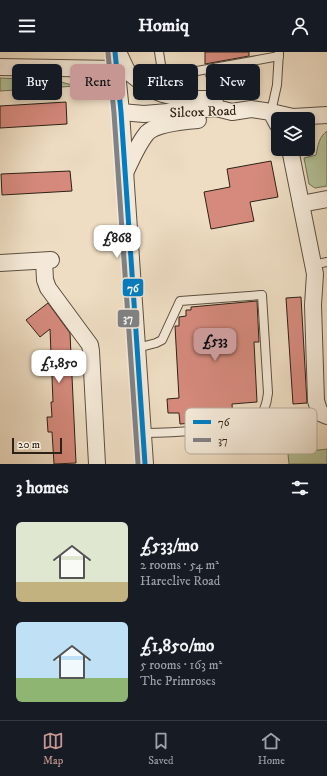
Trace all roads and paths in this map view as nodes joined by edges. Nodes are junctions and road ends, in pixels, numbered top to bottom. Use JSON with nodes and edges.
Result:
{"nodes":[{"id":1,"x":117,"y":52,"type":"edge"},
{"id":2,"x":159,"y":52,"type":"edge"},
{"id":3,"x":279,"y":54,"type":"edge"},
{"id":4,"x":117,"y":64,"type":"edge"},
{"id":5,"x":0,"y":67,"type":"edge"},
{"id":6,"x":70,"y":68,"type":"edge"},
{"id":7,"x":120,"y":100,"type":"edge"},
{"id":8,"x":251,"y":109,"type":"junction"},
{"id":9,"x":121,"y":112,"type":"junction"},
{"id":10,"x":232,"y":112,"type":"junction"},
{"id":11,"x":275,"y":112,"type":"edge"},
{"id":12,"x":327,"y":115,"type":"edge"},
{"id":13,"x":315,"y":116,"type":"edge"},
{"id":14,"x":271,"y":117,"type":"edge"},
{"id":15,"x":292,"y":156,"type":"edge"},
{"id":16,"x":125,"y":173,"type":"junction"},
{"id":17,"x":327,"y":199,"type":"edge"},
{"id":18,"x":302,"y":204,"type":"junction"},
{"id":19,"x":0,"y":263,"type":"edge"},
{"id":20,"x":320,"y":263,"type":"edge"},
{"id":21,"x":137,"y":348,"type":"junction"},
{"id":22,"x":321,"y":367,"type":"edge"},
{"id":23,"x":263,"y":408,"type":"edge"},
{"id":24,"x":327,"y":416,"type":"edge"},
{"id":25,"x":185,"y":431,"type":"edge"},
{"id":26,"x":143,"y":433,"type":"junction"},
{"id":27,"x":97,"y":464,"type":"edge"},
{"id":28,"x":145,"y":464,"type":"edge"}],
"edges":[{"from":1,"to":4,"type":"street"},
{"from":1,"to":8,"type":"street"},
{"from":2,"to":3,"type":"lane"},
{"from":3,"to":11,"type":"lane"},
{"from":5,"to":6,"type":"street"},
{"from":7,"to":9,"type":"street"},
{"from":8,"to":10,"type":"street","name":"Silcox Road"},
{"from":8,"to":14,"type":"street","name":"Silcox Road"},
{"from":9,"to":10,"type":"street","name":"Silcox Road"},
{"from":9,"to":16,"type":"street"},
{"from":10,"to":16,"type":"street"},
{"from":12,"to":13,"type":"street","name":"Silcox Road"},
{"from":15,"to":18,"type":"street"},
{"from":16,"to":21,"type":"street"},
{"from":17,"to":18,"type":"street"},
{"from":18,"to":20,"type":"street"},
{"from":19,"to":27,"type":"street"},
{"from":20,"to":22,"type":"street"},
{"from":21,"to":23,"type":"lane"},
{"from":21,"to":26,"type":"street"},
{"from":22,"to":24,"type":"street"},
{"from":25,"to":26,"type":"lane"},
{"from":26,"to":28,"type":"street"}]}
